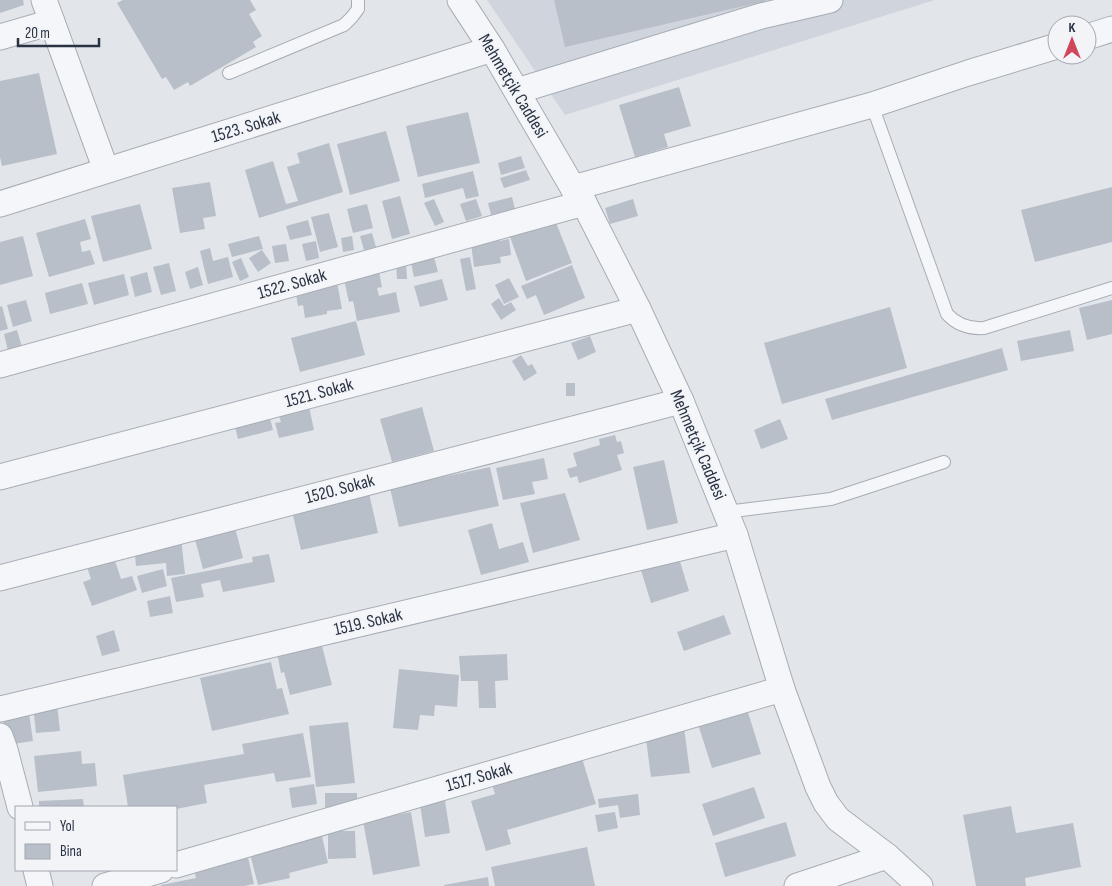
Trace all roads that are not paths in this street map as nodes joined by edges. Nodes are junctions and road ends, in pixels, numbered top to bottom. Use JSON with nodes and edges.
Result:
{"nodes":[{"id":1,"x":358,"y":0,"type":"edge"},
{"id":2,"x":460,"y":0,"type":"edge"},
{"id":3,"x":830,"y":0,"type":"edge"},
{"id":4,"x":48,"y":11,"type":"edge"},
{"id":5,"x":1112,"y":29,"type":"edge"},
{"id":6,"x":1097,"y":34,"type":"edge"},
{"id":7,"x":0,"y":38,"type":"edge"},
{"id":8,"x":1047,"y":49,"type":"edge"},
{"id":9,"x":492,"y":50,"type":"junction"},
{"id":10,"x":229,"y":73,"type":"dead end"},
{"id":11,"x":517,"y":92,"type":"junction"},
{"id":12,"x":872,"y":105,"type":"junction"},
{"id":13,"x":106,"y":170,"type":"junction"},
{"id":14,"x":578,"y":195,"type":"junction"},
{"id":15,"x":0,"y":204,"type":"edge"},
{"id":16,"x":1112,"y":288,"type":"edge"},
{"id":17,"x":638,"y":308,"type":"junction"},
{"id":18,"x":0,"y":365,"type":"edge"},
{"id":19,"x":681,"y":401,"type":"junction"},
{"id":20,"x":944,"y":462,"type":"dead end"},
{"id":21,"x":0,"y":477,"type":"edge"},
{"id":22,"x":730,"y":523,"type":"junction"},
{"id":23,"x":0,"y":578,"type":"edge"},
{"id":24,"x":782,"y":689,"type":"junction"},
{"id":25,"x":0,"y":709,"type":"edge"},
{"id":26,"x":2,"y":746,"type":"edge"},
{"id":27,"x":20,"y":806,"type":"edge"},
{"id":28,"x":887,"y":856,"type":"junction"},
{"id":29,"x":178,"y":864,"type":"edge"},
{"id":30,"x":36,"y":871,"type":"edge"},
{"id":31,"x":158,"y":871,"type":"edge"},
{"id":32,"x":40,"y":886,"type":"edge"},
{"id":33,"x":105,"y":886,"type":"edge"},
{"id":34,"x":797,"y":886,"type":"edge"},
{"id":35,"x":920,"y":886,"type":"edge"}],
"edges":[{"from":1,"to":10,"type":"lane"},
{"from":2,"to":9,"type":"street","name":"Mehmetçik Caddesi"},
{"from":3,"to":11,"type":"street"},
{"from":4,"to":7,"type":"street"},
{"from":4,"to":13,"type":"street"},
{"from":5,"to":6,"type":"street"},
{"from":8,"to":12,"type":"street","name":"1522. Sokak"},
{"from":9,"to":11,"type":"street","name":"Mehmetçik Caddesi"},
{"from":9,"to":13,"type":"street","name":"1523. Sokak"},
{"from":11,"to":14,"type":"street","name":"Mehmetçik Caddesi"},
{"from":12,"to":14,"type":"street","name":"1522. Sokak"},
{"from":12,"to":16,"type":"lane"},
{"from":13,"to":15,"type":"street","name":"1523. Sokak"},
{"from":14,"to":17,"type":"street","name":"Mehmetçik Caddesi"},
{"from":14,"to":18,"type":"street","name":"1522. Sokak"},
{"from":17,"to":19,"type":"street","name":"Mehmetçik Caddesi"},
{"from":17,"to":21,"type":"street","name":"1521. Sokak"},
{"from":19,"to":22,"type":"street","name":"Mehmetçik Caddesi"},
{"from":19,"to":23,"type":"street","name":"1520. Sokak"},
{"from":20,"to":22,"type":"lane"},
{"from":22,"to":24,"type":"street","name":"Mehmetçik Caddesi"},
{"from":22,"to":25,"type":"street","name":"1519. Sokak"},
{"from":24,"to":28,"type":"street","name":"Mehmetçik Caddesi"},
{"from":24,"to":29,"type":"street","name":"1517. Sokak"},
{"from":26,"to":27,"type":"street"},
{"from":28,"to":34,"type":"street"},
{"from":28,"to":35,"type":"street","name":"Mehmetçik Caddesi"},
{"from":30,"to":32,"type":"street"},
{"from":31,"to":33,"type":"street"}]}
